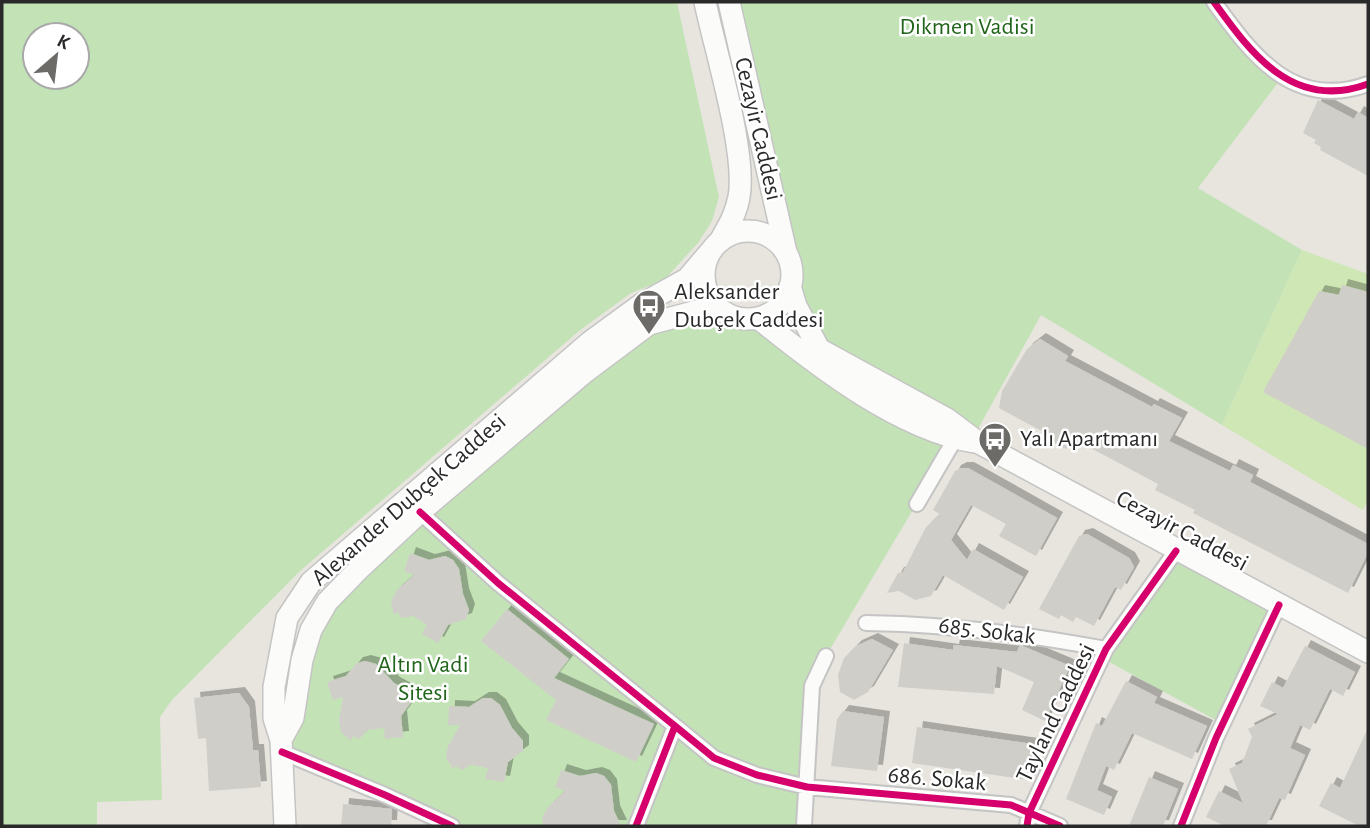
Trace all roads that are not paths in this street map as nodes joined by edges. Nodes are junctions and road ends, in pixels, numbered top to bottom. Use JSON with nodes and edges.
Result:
{"nodes":[{"id":1,"x":705,"y":2,"type":"edge"},
{"id":2,"x":729,"y":2,"type":"edge"},
{"id":3,"x":1214,"y":2,"type":"edge"},
{"id":4,"x":1368,"y":84,"type":"edge"},
{"id":5,"x":715,"y":247,"type":"junction"},
{"id":6,"x":787,"y":256,"type":"junction"},
{"id":7,"x":790,"y":286,"type":"junction"},
{"id":8,"x":716,"y":306,"type":"junction"},
{"id":9,"x":758,"y":318,"type":"junction"},
{"id":10,"x":848,"y":375,"type":"junction"},
{"id":11,"x":948,"y":432,"type":"junction"},
{"id":12,"x":917,"y":504,"type":"dead end"},
{"id":13,"x":420,"y":512,"type":"junction"},
{"id":14,"x":1176,"y":551,"type":"junction"},
{"id":15,"x":1279,"y":605,"type":"junction"},
{"id":16,"x":866,"y":623,"type":"dead end"},
{"id":17,"x":1107,"y":649,"type":"junction"},
{"id":18,"x":1368,"y":652,"type":"edge"},
{"id":19,"x":826,"y":656,"type":"dead end"},
{"id":20,"x":674,"y":726,"type":"junction"},
{"id":21,"x":282,"y":746,"type":"junction"},
{"id":22,"x":807,"y":787,"type":"junction"},
{"id":23,"x":1028,"y":820,"type":"edge"},
{"id":24,"x":285,"y":826,"type":"edge"},
{"id":25,"x":452,"y":826,"type":"edge"},
{"id":26,"x":636,"y":826,"type":"edge"},
{"id":27,"x":804,"y":826,"type":"edge"},
{"id":28,"x":1060,"y":826,"type":"edge"},
{"id":29,"x":1181,"y":826,"type":"edge"}],
"edges":[{"from":1,"to":5,"type":"main road","name":"Cezayir Caddesi"},
{"from":2,"to":6,"type":"main road","name":"Cezayir Caddesi"},
{"from":3,"to":4,"type":"street"},
{"from":5,"to":6,"type":"main road"},
{"from":5,"to":8,"type":"main road"},
{"from":5,"to":21,"type":"main road","name":"Alexander Dubçek Caddesi"},
{"from":6,"to":7,"type":"main road"},
{"from":7,"to":9,"type":"main road"},
{"from":7,"to":10,"type":"main road","name":"Cezayir Caddesi"},
{"from":8,"to":9,"type":"main road"},
{"from":8,"to":13,"type":"main road","name":"Alexander Dubçek Caddesi"},
{"from":9,"to":10,"type":"main road","name":"Cezayir Caddesi"},
{"from":10,"to":11,"type":"main road","name":"Cezayir Caddesi"},
{"from":11,"to":12,"type":"street"},
{"from":11,"to":14,"type":"main road","name":"Cezayir Caddesi"},
{"from":13,"to":20,"type":"street","name":"686. Sokak"},
{"from":13,"to":21,"type":"main road","name":"Alexander Dubçek Caddesi"},
{"from":14,"to":15,"type":"main road","name":"Cezayir Caddesi"},
{"from":14,"to":17,"type":"street","name":"Tayland Caddesi"},
{"from":15,"to":18,"type":"main road","name":"Cezayir Caddesi"},
{"from":15,"to":29,"type":"street"},
{"from":16,"to":17,"type":"street","name":"685. Sokak"},
{"from":17,"to":23,"type":"street","name":"Tayland Caddesi"},
{"from":19,"to":22,"type":"street"},
{"from":20,"to":22,"type":"street","name":"686. Sokak"},
{"from":20,"to":26,"type":"street"},
{"from":21,"to":24,"type":"main road"},
{"from":21,"to":25,"type":"street"},
{"from":22,"to":23,"type":"street","name":"686. Sokak"},
{"from":22,"to":27,"type":"street"},
{"from":23,"to":28,"type":"street","name":"686. Sokak"}]}
